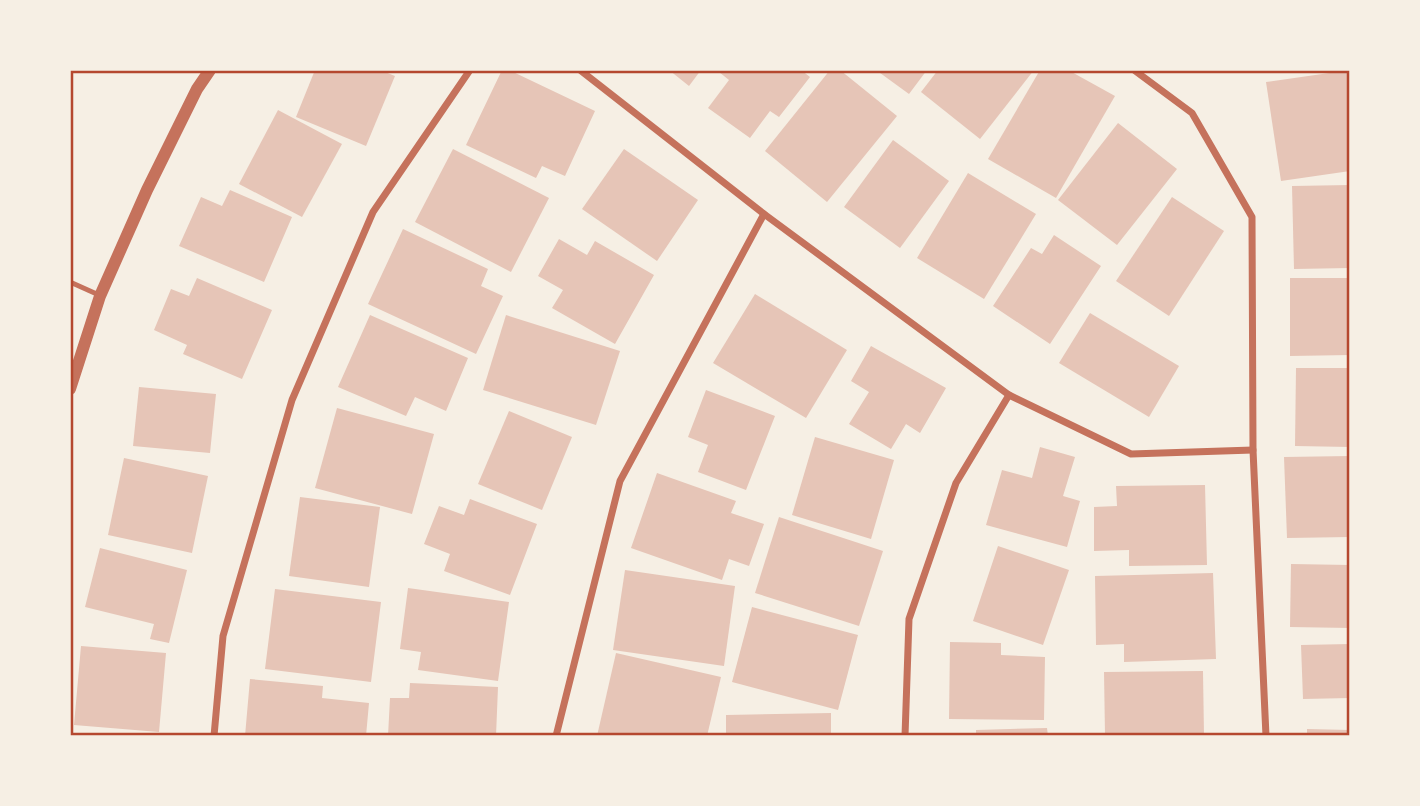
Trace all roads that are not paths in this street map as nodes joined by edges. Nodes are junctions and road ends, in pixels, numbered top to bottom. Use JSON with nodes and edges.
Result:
{"nodes":[{"id":1,"x":210,"y":70,"type":"edge"},
{"id":2,"x":470,"y":70,"type":"edge"},
{"id":3,"x":580,"y":70,"type":"edge"},
{"id":4,"x":1134,"y":70,"type":"edge"},
{"id":5,"x":764,"y":214,"type":"junction"},
{"id":6,"x":70,"y":282,"type":"edge"},
{"id":7,"x":100,"y":296,"type":"junction"},
{"id":8,"x":70,"y":389,"type":"edge"},
{"id":9,"x":1009,"y":395,"type":"junction"},
{"id":10,"x":1252,"y":450,"type":"junction"},
{"id":11,"x":214,"y":736,"type":"edge"},
{"id":12,"x":556,"y":736,"type":"edge"},
{"id":13,"x":905,"y":736,"type":"edge"},
{"id":14,"x":1266,"y":736,"type":"edge"}],
"edges":[{"from":1,"to":7,"type":"street"},
{"from":2,"to":11,"type":"street"},
{"from":3,"to":5,"type":"street"},
{"from":4,"to":10,"type":"street"},
{"from":5,"to":9,"type":"street"},
{"from":5,"to":12,"type":"street"},
{"from":6,"to":7,"type":"lane"},
{"from":7,"to":8,"type":"street"},
{"from":9,"to":10,"type":"street"},
{"from":9,"to":13,"type":"street"},
{"from":10,"to":14,"type":"street"}]}
